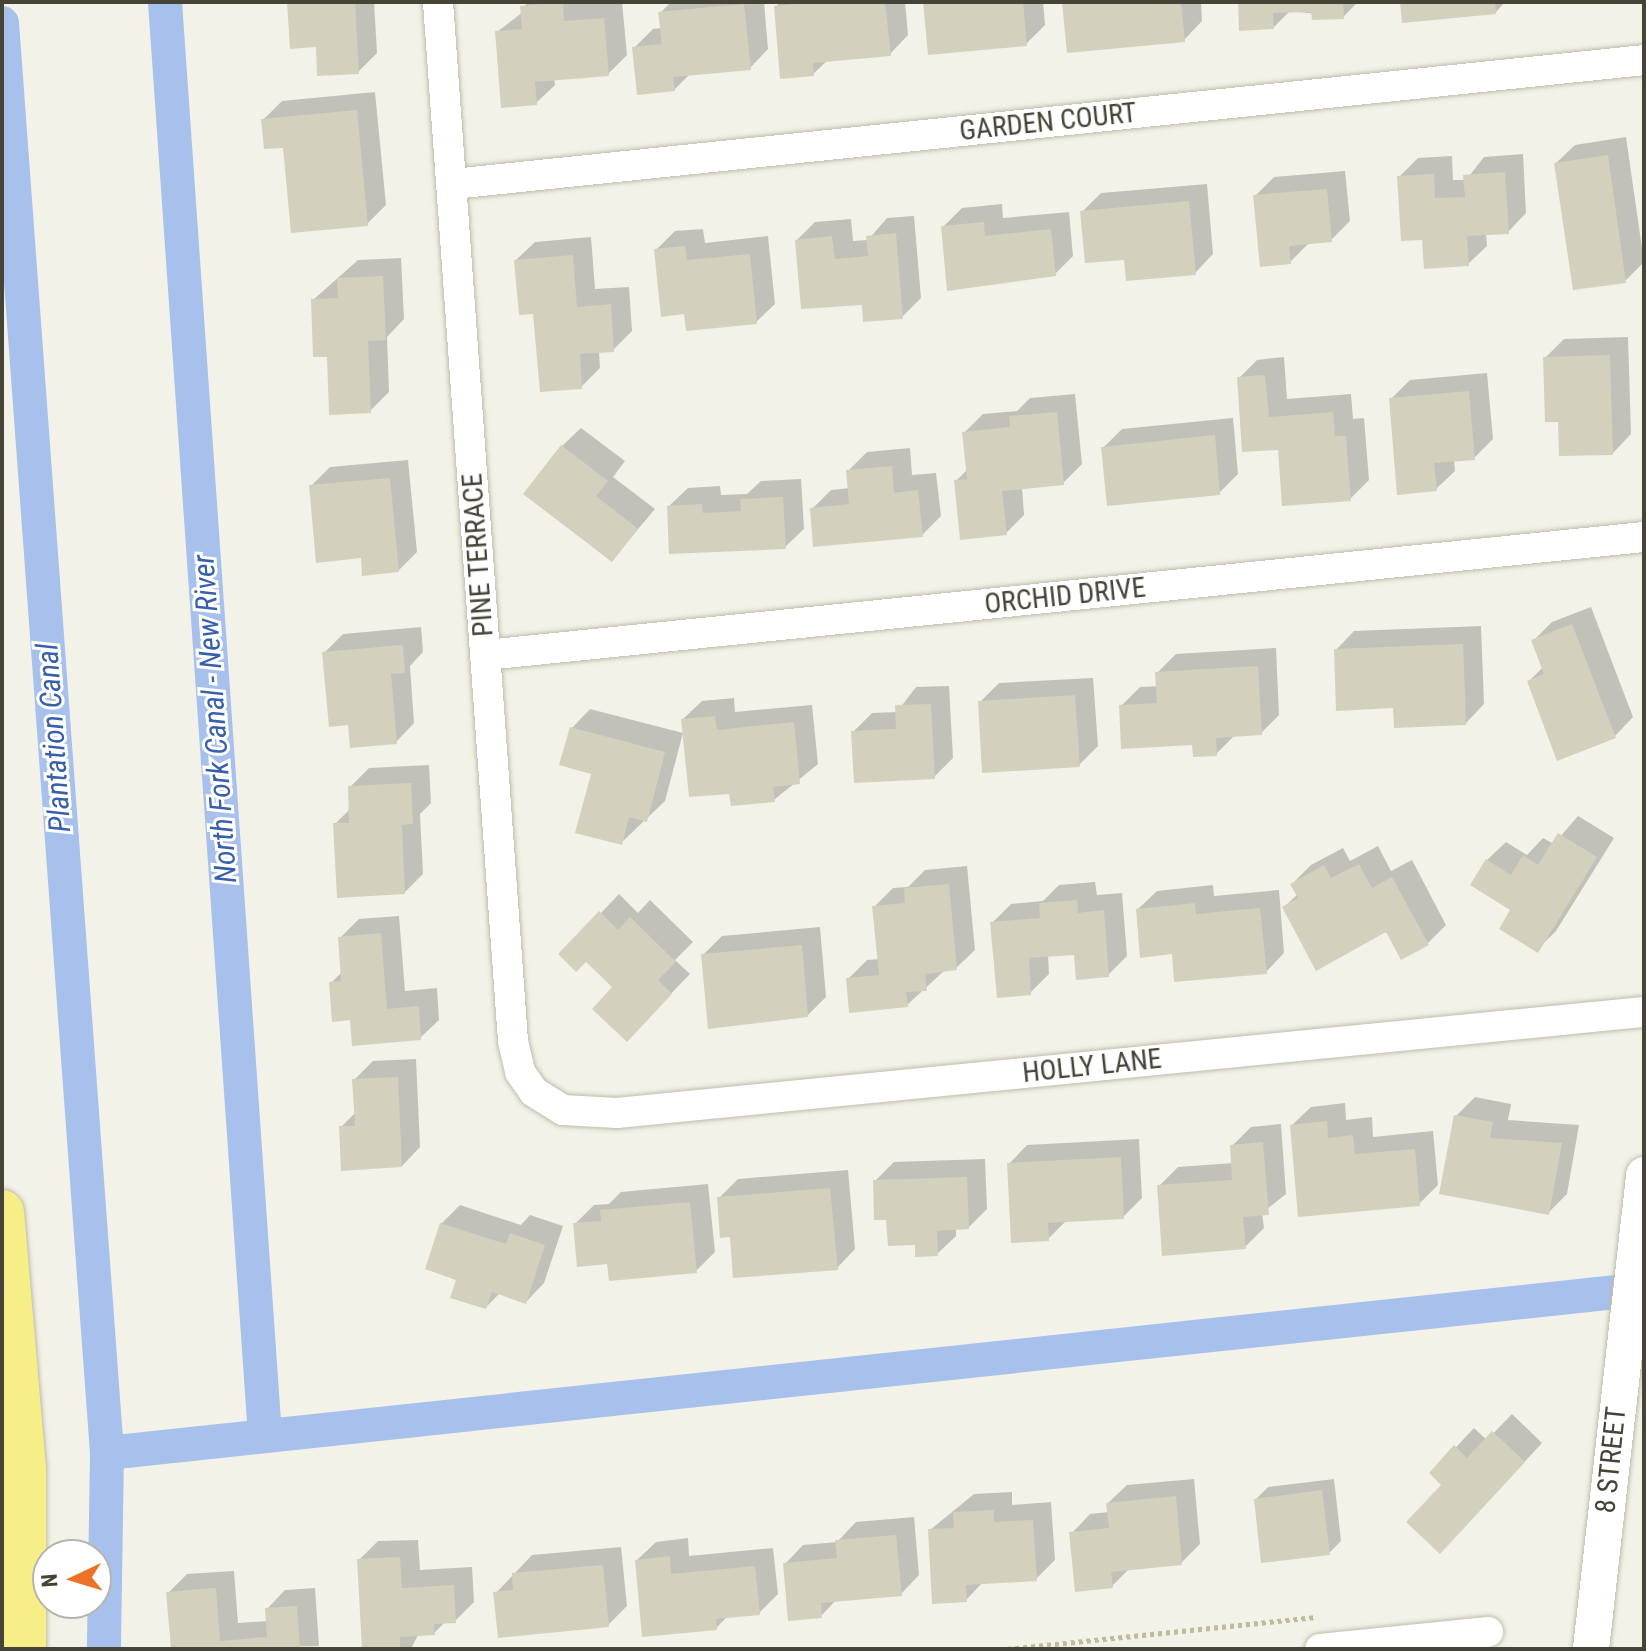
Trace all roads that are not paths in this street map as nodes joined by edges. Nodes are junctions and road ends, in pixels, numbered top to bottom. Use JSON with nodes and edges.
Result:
{"nodes":[{"id":1,"x":438,"y":2,"type":"edge"},
{"id":2,"x":1644,"y":60,"type":"edge"},
{"id":3,"x":453,"y":184,"type":"junction"},
{"id":4,"x":1644,"y":537,"type":"edge"},
{"id":5,"x":486,"y":655,"type":"junction"},
{"id":6,"x":1644,"y":1012,"type":"edge"},
{"id":7,"x":542,"y":1098,"type":"joint"},
{"id":8,"x":1644,"y":1175,"type":"edge"},
{"id":9,"x":2,"y":1212,"type":"edge"},
{"id":10,"x":1488,"y":1632,"type":"dead end"},
{"id":11,"x":24,"y":1649,"type":"edge"},
{"id":12,"x":1320,"y":1649,"type":"edge"},
{"id":13,"x":1591,"y":1649,"type":"edge"}],
"edges":[{"from":1,"to":3,"type":"street","name":"PINE TERRACE"},
{"from":2,"to":3,"type":"street","name":"GARDEN COURT"},
{"from":3,"to":5,"type":"street","name":"PINE TERRACE"},
{"from":4,"to":5,"type":"street","name":"ORCHID DRIVE"},
{"from":5,"to":7,"type":"street","name":"PINE TERRACE"},
{"from":6,"to":7,"type":"street","name":"HOLLY LANE"},
{"from":8,"to":13,"type":"street","name":"8 STREET"},
{"from":9,"to":11,"type":"highway"},
{"from":10,"to":12,"type":"street"}]}
